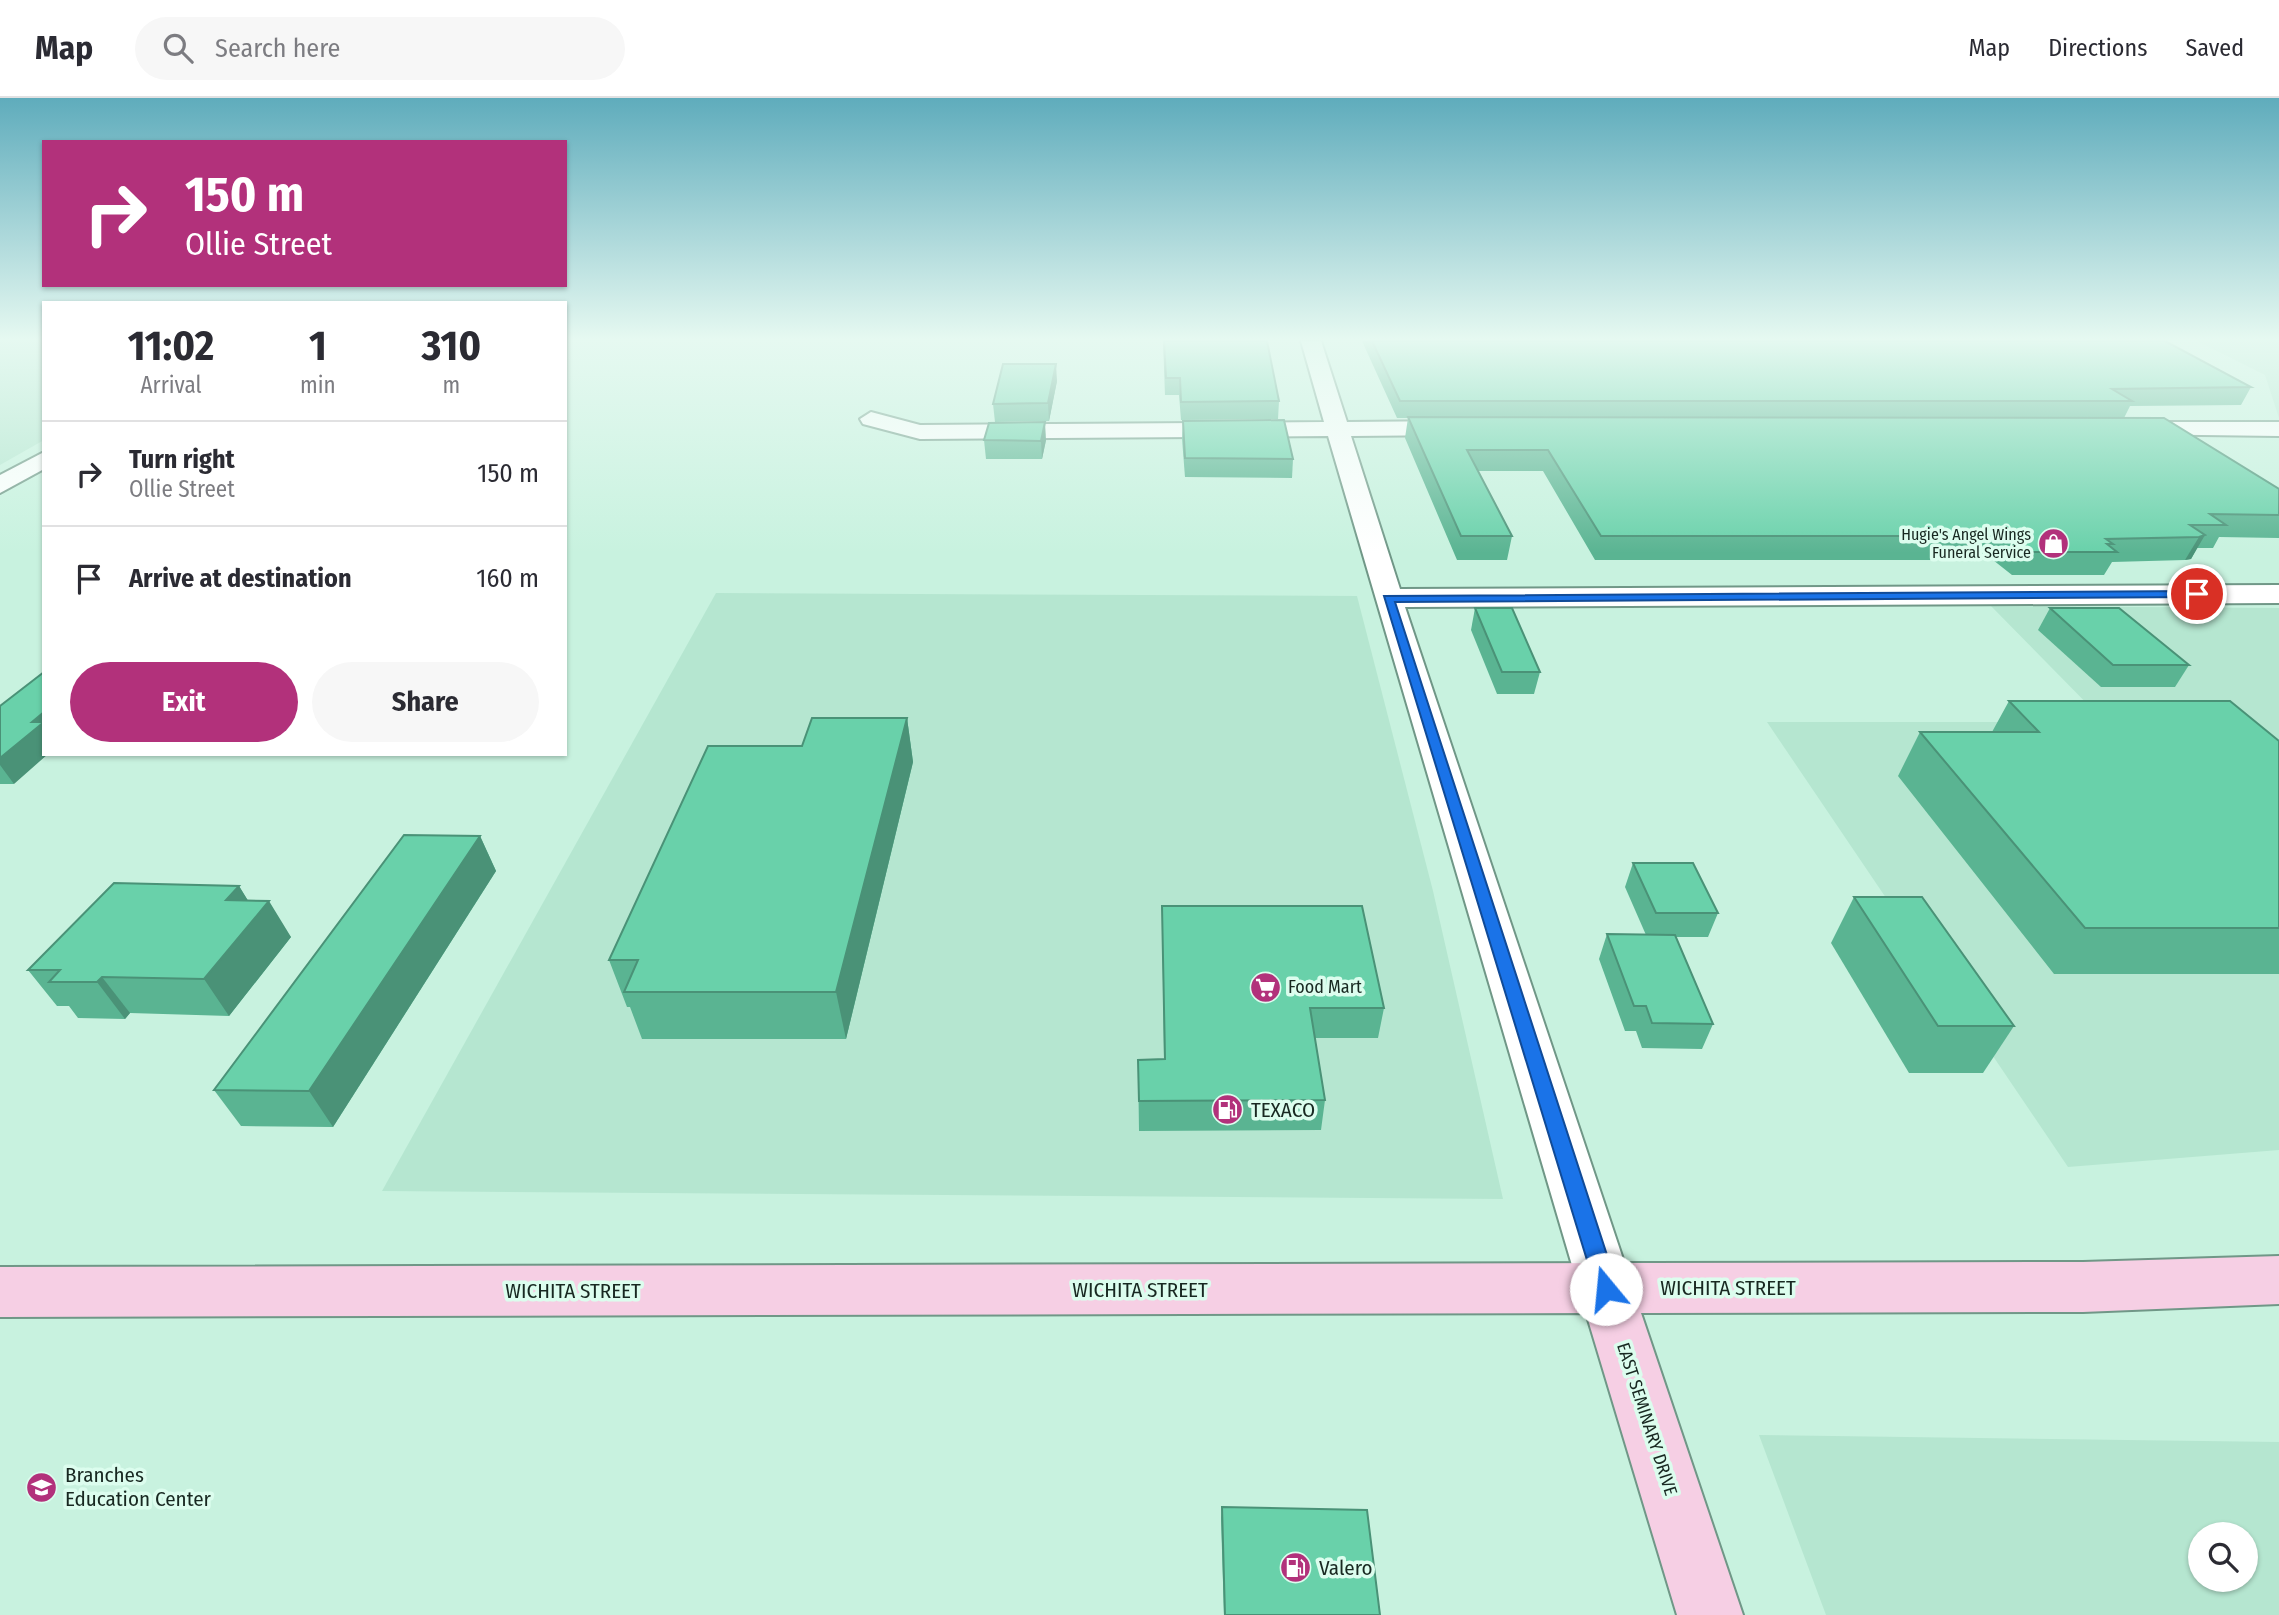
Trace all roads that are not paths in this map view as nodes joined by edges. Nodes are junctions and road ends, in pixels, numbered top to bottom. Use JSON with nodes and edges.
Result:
{"nodes":[{"id":1,"x":1334,"y":412,"type":"edge"},
{"id":2,"x":871,"y":419,"type":"dead end"},
{"id":3,"x":1339,"y":428,"type":"junction"},
{"id":4,"x":1477,"y":428,"type":"edge"},
{"id":5,"x":2113,"y":429,"type":"edge"},
{"id":6,"x":2279,"y":429,"type":"edge"},
{"id":7,"x":42,"y":460,"type":"edge"},
{"id":8,"x":0,"y":486,"type":"edge"},
{"id":9,"x":2279,"y":594,"type":"edge"},
{"id":10,"x":1388,"y":598,"type":"junction"},
{"id":11,"x":2279,"y":1280,"type":"edge"},
{"id":12,"x":1606,"y":1289,"type":"junction"},
{"id":13,"x":0,"y":1292,"type":"edge"},
{"id":14,"x":1710,"y":1615,"type":"edge"}],
"edges":[{"from":1,"to":3,"type":"street","name":"EAST SEMINARY DRIVE"},
{"from":2,"to":3,"type":"street"},
{"from":3,"to":4,"type":"street"},
{"from":3,"to":10,"type":"street","name":"EAST SEMINARY DRIVE"},
{"from":5,"to":6,"type":"street"},
{"from":7,"to":8,"type":"street"},
{"from":9,"to":10,"type":"street"},
{"from":10,"to":12,"type":"street","name":"EAST SEMINARY DRIVE"},
{"from":11,"to":12,"type":"main road","name":"WICHITA STREET"},
{"from":12,"to":13,"type":"main road","name":"WICHITA STREET"},
{"from":12,"to":14,"type":"main road","name":"EAST SEMINARY DRIVE"}]}
